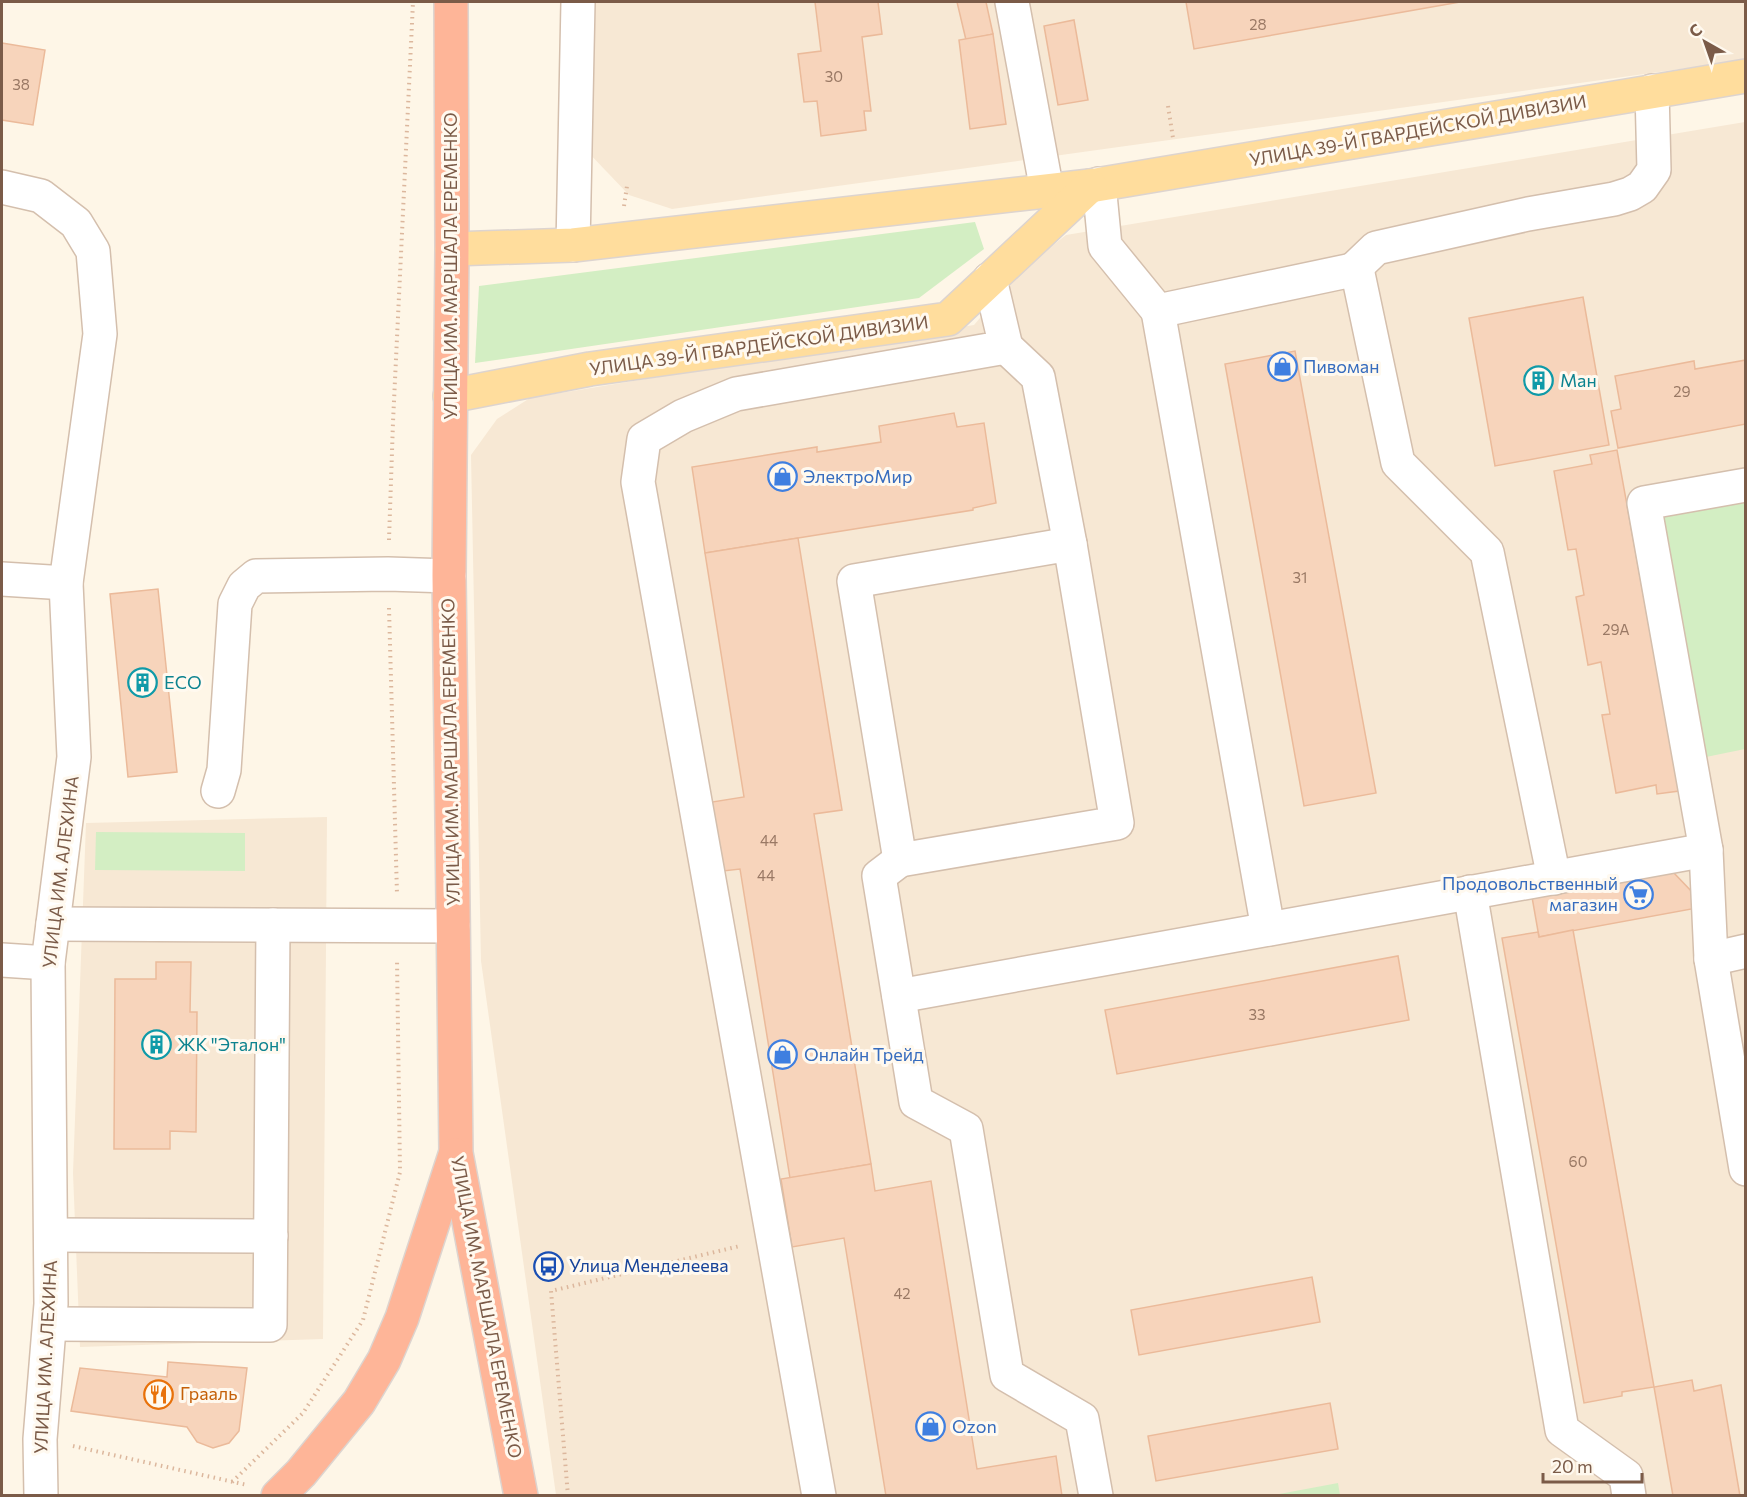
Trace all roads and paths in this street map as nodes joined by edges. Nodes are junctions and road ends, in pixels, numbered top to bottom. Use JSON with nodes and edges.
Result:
{"nodes":[{"id":1,"x":413,"y":2,"type":"edge"},
{"id":2,"x":451,"y":2,"type":"edge"},
{"id":3,"x":578,"y":2,"type":"edge"},
{"id":4,"x":1012,"y":2,"type":"edge"},
{"id":5,"x":1746,"y":76,"type":"edge"},
{"id":6,"x":1652,"y":91,"type":"junction"},
{"id":7,"x":1168,"y":106,"type":"dead end"},
{"id":8,"x":1173,"y":139,"type":"dead end"},
{"id":9,"x":1094,"y":185,"type":"junction"},
{"id":10,"x":2,"y":187,"type":"edge"},
{"id":11,"x":1047,"y":190,"type":"junction"},
{"id":12,"x":573,"y":245,"type":"junction"},
{"id":13,"x":452,"y":249,"type":"junction"},
{"id":14,"x":1354,"y":269,"type":"junction"},
{"id":15,"x":990,"y":279,"type":"junction"},
{"id":16,"x":1158,"y":311,"type":"junction"},
{"id":17,"x":1006,"y":347,"type":"junction"},
{"id":18,"x":450,"y":396,"type":"junction"},
{"id":19,"x":1746,"y":484,"type":"edge"},
{"id":20,"x":1070,"y":544,"type":"junction"},
{"id":21,"x":388,"y":574,"type":"junction"},
{"id":22,"x":449,"y":576,"type":"junction"},
{"id":23,"x":2,"y":579,"type":"edge"},
{"id":24,"x":66,"y":583,"type":"junction"},
{"id":25,"x":218,"y":791,"type":"dead end"},
{"id":26,"x":1706,"y":850,"type":"junction"},
{"id":27,"x":900,"y":860,"type":"junction"},
{"id":28,"x":1554,"y":878,"type":"junction"},
{"id":29,"x":1470,"y":892,"type":"junction"},
{"id":30,"x":54,"y":924,"type":"junction"},
{"id":31,"x":273,"y":925,"type":"junction"},
{"id":32,"x":397,"y":926,"type":"junction"},
{"id":33,"x":453,"y":926,"type":"junction"},
{"id":34,"x":1268,"y":929,"type":"junction"},
{"id":35,"x":1746,"y":951,"type":"edge"},
{"id":36,"x":1711,"y":959,"type":"junction"},
{"id":37,"x":2,"y":960,"type":"edge"},
{"id":38,"x":48,"y":963,"type":"junction"},
{"id":39,"x":899,"y":996,"type":"junction"},
{"id":40,"x":456,"y":1153,"type":"junction"},
{"id":41,"x":1746,"y":1169,"type":"edge"},
{"id":42,"x":51,"y":1235,"type":"junction"},
{"id":43,"x":271,"y":1236,"type":"junction"},
{"id":44,"x":773,"y":1238,"type":"junction"},
{"id":45,"x":50,"y":1324,"type":"junction"},
{"id":46,"x":40,"y":1439,"type":"junction"},
{"id":47,"x":232,"y":1482,"type":"junction"},
{"id":48,"x":264,"y":1491,"type":"edge"},
{"id":49,"x":41,"y":1496,"type":"edge"},
{"id":50,"x":521,"y":1496,"type":"edge"},
{"id":51,"x":568,"y":1496,"type":"edge"},
{"id":52,"x":819,"y":1496,"type":"edge"},
{"id":53,"x":1096,"y":1496,"type":"edge"},
{"id":54,"x":1629,"y":1496,"type":"edge"}],
"edges":[{"from":1,"to":21,"type":"path"},
{"from":2,"to":13,"type":"highway","name":"УЛИЦА ИМ. МАРШАЛА ЕРЕМЕНКО"},
{"from":3,"to":12,"type":"street"},
{"from":4,"to":11,"type":"street"},
{"from":5,"to":6,"type":"main road","name":"УЛИЦА 39-Й ГВАРДЕЙСКОЙ ДИВИЗИИ"},
{"from":6,"to":9,"type":"main road","name":"УЛИЦА 39-Й ГВАРДЕЙСКОЙ ДИВИЗИИ"},
{"from":6,"to":14,"type":"street"},
{"from":7,"to":8,"type":"path"},
{"from":9,"to":11,"type":"main road","name":"УЛИЦА 39-Й ГВАРДЕЙСКОЙ ДИВИЗИИ"},
{"from":9,"to":15,"type":"main road","name":"УЛИЦА 39-Й ГВАРДЕЙСКОЙ ДИВИЗИИ"},
{"from":9,"to":16,"type":"street"},
{"from":10,"to":24,"type":"street","name":"УЛИЦА ИМ. АЛЕХИНА"},
{"from":11,"to":12,"type":"main road","name":"УЛИЦА 39-Й ГВАРДЕЙСКОЙ ДИВИЗИИ"},
{"from":12,"to":13,"type":"main road","name":"УЛИЦА 39-Й ГВАРДЕЙСКОЙ ДИВИЗИИ"},
{"from":13,"to":18,"type":"highway","name":"УЛИЦА ИМ. МАРШАЛА ЕРЕМЕНКО"},
{"from":14,"to":16,"type":"street"},
{"from":14,"to":28,"type":"street"},
{"from":15,"to":17,"type":"street"},
{"from":15,"to":18,"type":"main road","name":"УЛИЦА 39-Й ГВАРДЕЙСКОЙ ДИВИЗИИ"},
{"from":16,"to":34,"type":"street"},
{"from":17,"to":20,"type":"street"},
{"from":17,"to":44,"type":"street"},
{"from":18,"to":22,"type":"highway","name":"УЛИЦА ИМ. МАРШАЛА ЕРЕМЕНКО"},
{"from":19,"to":26,"type":"street"},
{"from":20,"to":27,"type":"street"},
{"from":20,"to":27,"type":"street"},
{"from":21,"to":22,"type":"street"},
{"from":21,"to":25,"type":"street"},
{"from":21,"to":32,"type":"path"},
{"from":22,"to":33,"type":"highway","name":"УЛИЦА ИМ. МАРШАЛА ЕРЕМЕНКО"},
{"from":23,"to":24,"type":"street"},
{"from":24,"to":30,"type":"street","name":"УЛИЦА ИМ. АЛЕХИНА"},
{"from":26,"to":28,"type":"street"},
{"from":26,"to":36,"type":"street"},
{"from":27,"to":39,"type":"street"},
{"from":28,"to":29,"type":"street"},
{"from":29,"to":34,"type":"street"},
{"from":29,"to":54,"type":"street"},
{"from":30,"to":31,"type":"street"},
{"from":30,"to":38,"type":"street","name":"УЛИЦА ИМ. АЛЕХИНА"},
{"from":31,"to":32,"type":"street"},
{"from":31,"to":43,"type":"street"},
{"from":32,"to":33,"type":"street"},
{"from":32,"to":47,"type":"path"},
{"from":33,"to":40,"type":"highway","name":"УЛИЦА ИМ. МАРШАЛА ЕРЕМЕНКО"},
{"from":34,"to":39,"type":"street"},
{"from":35,"to":36,"type":"street"},
{"from":36,"to":41,"type":"street"},
{"from":37,"to":38,"type":"street"},
{"from":38,"to":42,"type":"street","name":"УЛИЦА ИМ. АЛЕХИНА"},
{"from":39,"to":53,"type":"street"},
{"from":40,"to":48,"type":"highway"},
{"from":40,"to":50,"type":"highway","name":"УЛИЦА ИМ. МАРШАЛА ЕРЕМЕНКО"},
{"from":42,"to":43,"type":"street"},
{"from":42,"to":45,"type":"street","name":"УЛИЦА ИМ. АЛЕХИНА"},
{"from":43,"to":45,"type":"street"},
{"from":44,"to":51,"type":"path"},
{"from":44,"to":52,"type":"street"},
{"from":45,"to":46,"type":"street","name":"УЛИЦА ИМ. АЛЕХИНА"},
{"from":46,"to":47,"type":"path"},
{"from":46,"to":49,"type":"street","name":"УЛИЦА ИМ. АЛЕХИНА"},
{"from":47,"to":48,"type":"path"}]}
